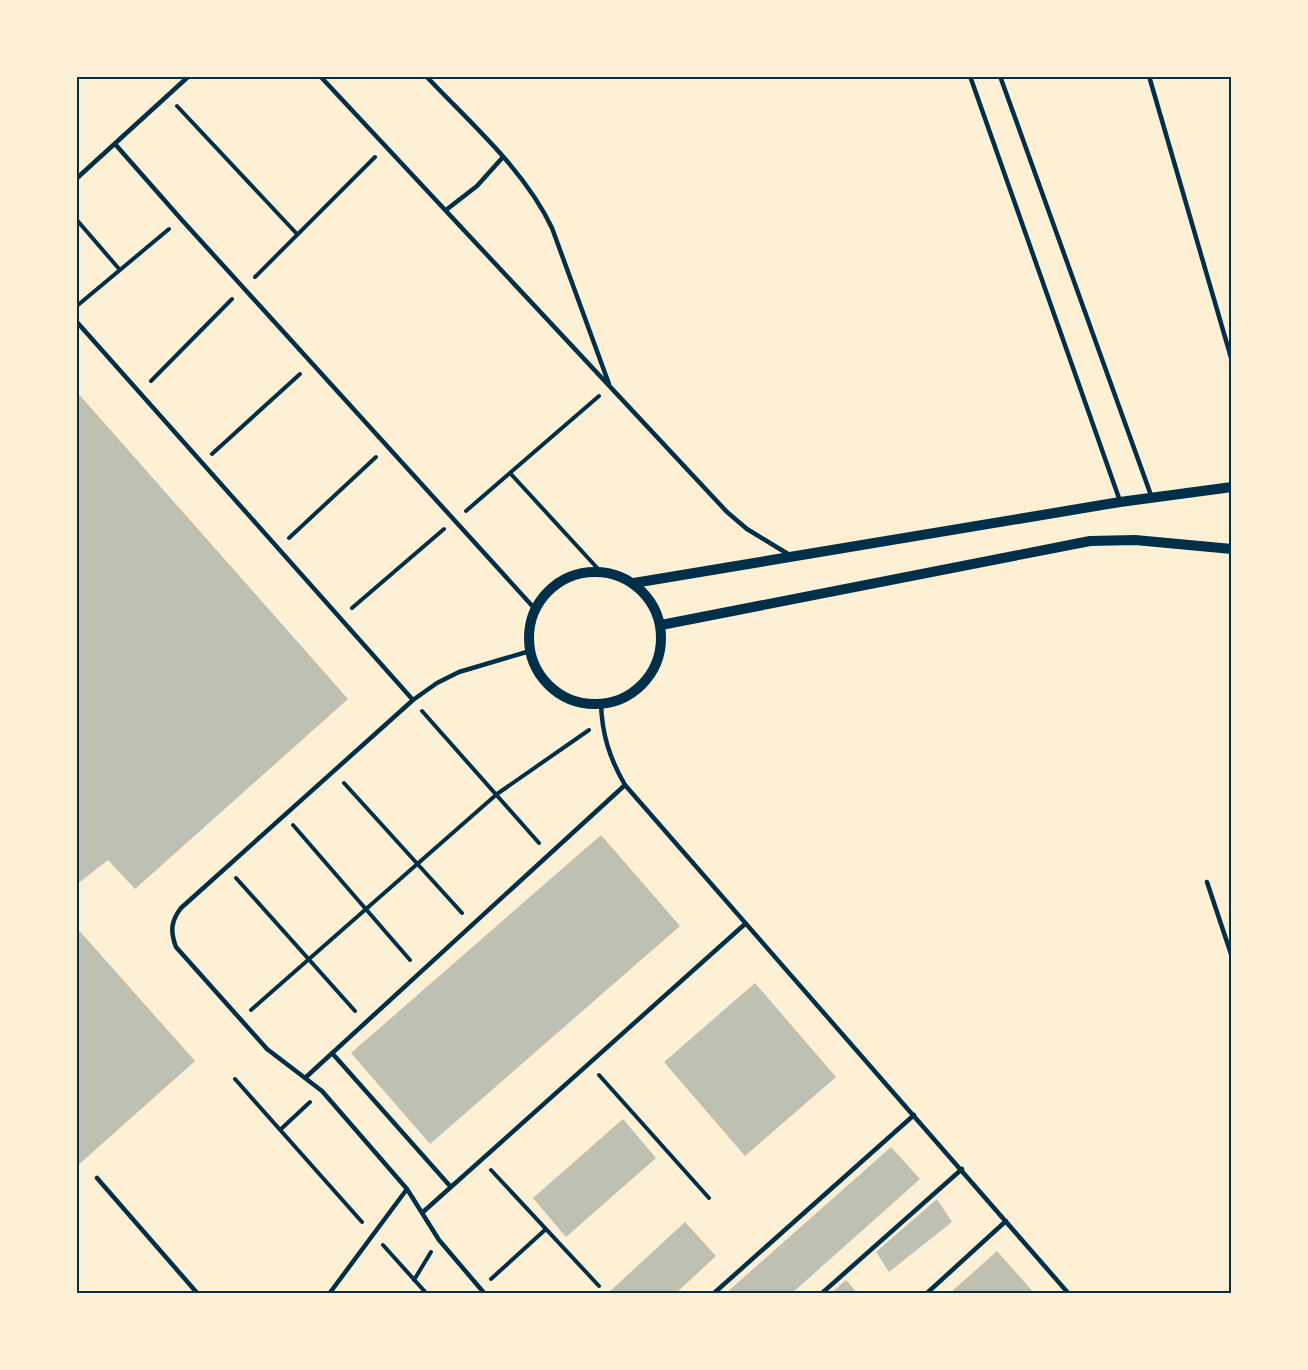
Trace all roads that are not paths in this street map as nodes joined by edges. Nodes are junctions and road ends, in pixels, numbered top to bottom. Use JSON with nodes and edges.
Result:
{"nodes":[{"id":1,"x":189,"y":76,"type":"edge"},
{"id":2,"x":320,"y":76,"type":"edge"},
{"id":3,"x":426,"y":76,"type":"edge"},
{"id":4,"x":970,"y":76,"type":"edge"},
{"id":5,"x":1000,"y":76,"type":"edge"},
{"id":6,"x":1149,"y":76,"type":"edge"},
{"id":7,"x":116,"y":144,"type":"junction"},
{"id":8,"x":503,"y":158,"type":"junction"},
{"id":9,"x":76,"y":179,"type":"edge"},
{"id":10,"x":446,"y":210,"type":"junction"},
{"id":11,"x":76,"y":321,"type":"edge"},
{"id":12,"x":1232,"y":361,"type":"edge"},
{"id":13,"x":610,"y":386,"type":"junction"},
{"id":14,"x":1232,"y":487,"type":"edge"},
{"id":15,"x":1152,"y":498,"type":"junction"},
{"id":16,"x":1120,"y":502,"type":"junction"},
{"id":17,"x":1232,"y":549,"type":"edge"},
{"id":18,"x":793,"y":557,"type":"junction"},
{"id":19,"x":634,"y":584,"type":"junction"},
{"id":20,"x":535,"y":609,"type":"junction"},
{"id":21,"x":661,"y":625,"type":"junction"},
{"id":22,"x":530,"y":651,"type":"junction"},
{"id":23,"x":413,"y":700,"type":"junction"},
{"id":24,"x":601,"y":705,"type":"junction"},
{"id":25,"x":625,"y":785,"type":"junction"},
{"id":26,"x":1207,"y":882,"type":"dead end"},
{"id":27,"x":745,"y":924,"type":"junction"},
{"id":28,"x":1232,"y":957,"type":"edge"},
{"id":29,"x":332,"y":1053,"type":"junction"},
{"id":30,"x":305,"y":1078,"type":"junction"},
{"id":31,"x":914,"y":1115,"type":"junction"},
{"id":32,"x":962,"y":1169,"type":"junction"},
{"id":33,"x":97,"y":1178,"type":"dead end"},
{"id":34,"x":450,"y":1186,"type":"junction"},
{"id":35,"x":407,"y":1189,"type":"junction"},
{"id":36,"x":423,"y":1212,"type":"junction"},
{"id":37,"x":1006,"y":1221,"type":"junction"},
{"id":38,"x":198,"y":1293,"type":"edge"},
{"id":39,"x":329,"y":1293,"type":"edge"},
{"id":40,"x":485,"y":1293,"type":"edge"},
{"id":41,"x":713,"y":1293,"type":"edge"},
{"id":42,"x":821,"y":1293,"type":"edge"},
{"id":43,"x":926,"y":1293,"type":"edge"},
{"id":44,"x":1069,"y":1293,"type":"edge"}],
"edges":[{"from":1,"to":7,"type":"lane"},
{"from":2,"to":10,"type":"lane"},
{"from":3,"to":8,"type":"lane"},
{"from":4,"to":16,"type":"lane"},
{"from":5,"to":15,"type":"lane"},
{"from":6,"to":12,"type":"lane"},
{"from":7,"to":9,"type":"lane"},
{"from":7,"to":20,"type":"lane"},
{"from":8,"to":10,"type":"lane"},
{"from":8,"to":13,"type":"lane"},
{"from":10,"to":13,"type":"lane"},
{"from":11,"to":23,"type":"lane"},
{"from":13,"to":18,"type":"lane"},
{"from":14,"to":15,"type":"street"},
{"from":15,"to":16,"type":"street"},
{"from":16,"to":18,"type":"street"},
{"from":17,"to":21,"type":"street"},
{"from":18,"to":19,"type":"street"},
{"from":19,"to":20,"type":"street"},
{"from":19,"to":21,"type":"street"},
{"from":20,"to":22,"type":"street"},
{"from":21,"to":24,"type":"street"},
{"from":22,"to":23,"type":"lane"},
{"from":22,"to":24,"type":"street"},
{"from":23,"to":30,"type":"lane"},
{"from":24,"to":25,"type":"lane"},
{"from":25,"to":27,"type":"lane"},
{"from":25,"to":29,"type":"lane"},
{"from":26,"to":28,"type":"lane"},
{"from":27,"to":31,"type":"lane"},
{"from":27,"to":34,"type":"lane"},
{"from":29,"to":30,"type":"lane"},
{"from":29,"to":34,"type":"lane"},
{"from":30,"to":35,"type":"lane"},
{"from":31,"to":32,"type":"lane"},
{"from":31,"to":41,"type":"lane"},
{"from":32,"to":37,"type":"lane"},
{"from":32,"to":42,"type":"lane"},
{"from":33,"to":38,"type":"lane"},
{"from":34,"to":36,"type":"lane"},
{"from":35,"to":36,"type":"lane"},
{"from":35,"to":39,"type":"lane"},
{"from":36,"to":40,"type":"lane"},
{"from":37,"to":43,"type":"lane"},
{"from":37,"to":44,"type":"lane"}]}
